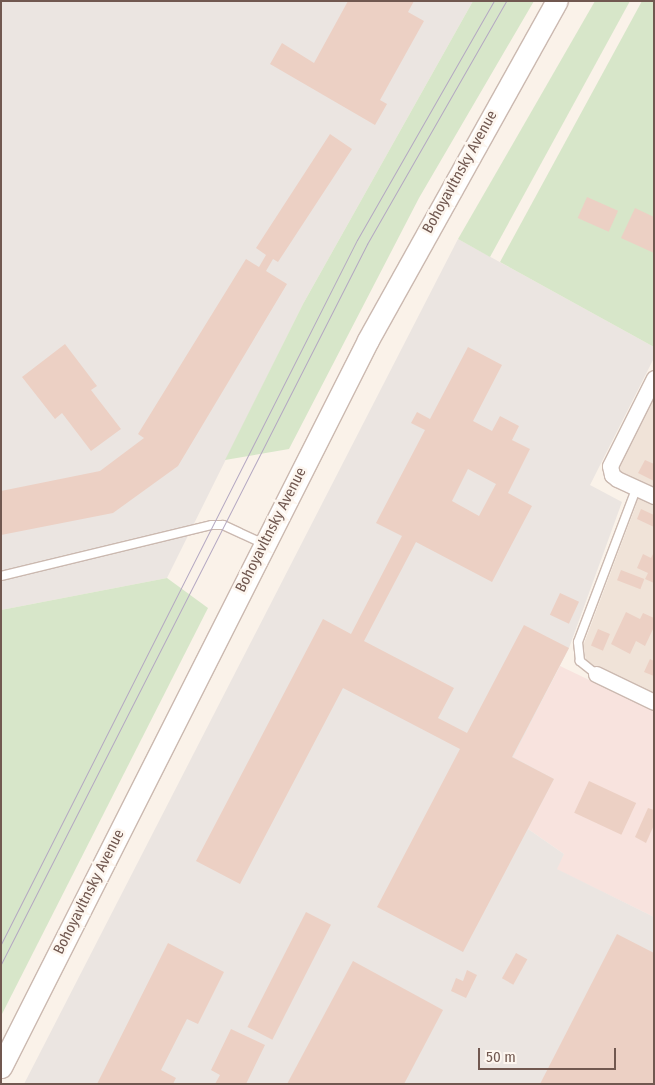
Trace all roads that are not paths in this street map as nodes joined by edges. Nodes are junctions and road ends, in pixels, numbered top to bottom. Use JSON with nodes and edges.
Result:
{"nodes":[{"id":1,"x":557,"y":1,"type":"edge"},
{"id":2,"x":654,"y":378,"type":"edge"},
{"id":3,"x":636,"y":489,"type":"junction"},
{"id":4,"x":654,"y":496,"type":"edge"},
{"id":5,"x":264,"y":544,"type":"junction"},
{"id":6,"x":1,"y":576,"type":"edge"},
{"id":7,"x":596,"y":674,"type":"joint"},
{"id":8,"x":654,"y":702,"type":"edge"},
{"id":9,"x":1,"y":1067,"type":"edge"}],
"edges":[{"from":1,"to":5,"type":"main road","name":"Bohoyavltnsky Avenue"},
{"from":2,"to":3,"type":"street"},
{"from":3,"to":4,"type":"street"},
{"from":3,"to":7,"type":"lane"},
{"from":5,"to":6,"type":"lane"},
{"from":5,"to":9,"type":"main road","name":"Bohoyavltnsky Avenue"},
{"from":7,"to":8,"type":"street"}]}
